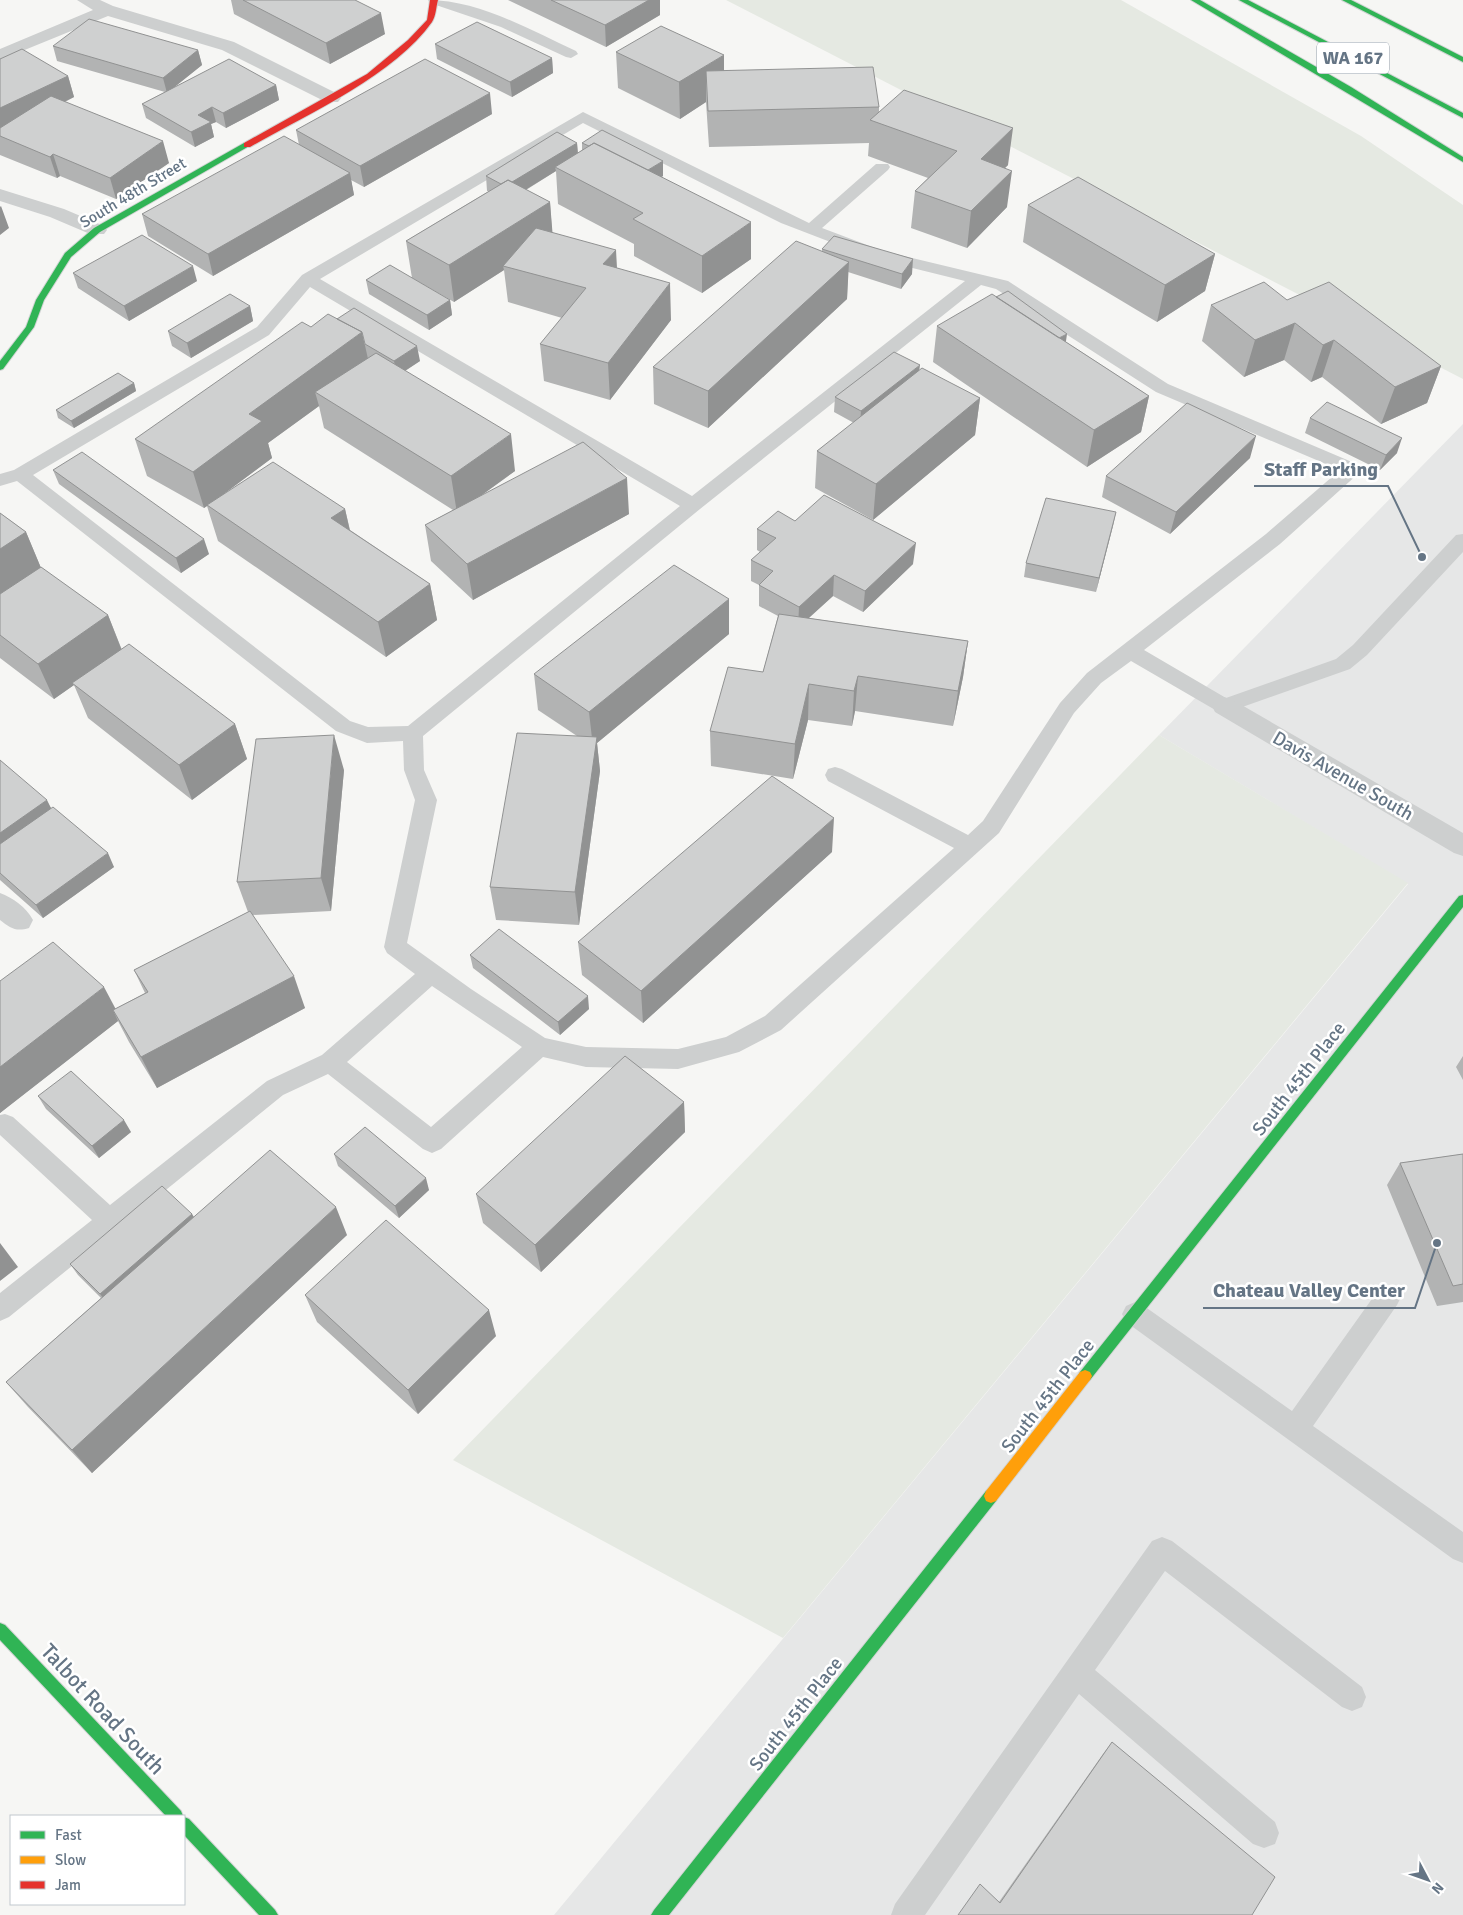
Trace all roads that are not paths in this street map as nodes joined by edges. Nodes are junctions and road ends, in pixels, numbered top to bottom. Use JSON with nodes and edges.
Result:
{"nodes":[{"id":1,"x":86,"y":0,"type":"edge"},
{"id":2,"x":435,"y":0,"type":"edge"},
{"id":3,"x":1195,"y":0,"type":"edge"},
{"id":4,"x":1243,"y":0,"type":"edge"},
{"id":5,"x":1346,"y":0,"type":"edge"},
{"id":6,"x":107,"y":10,"type":"junction"},
{"id":7,"x":571,"y":54,"type":"dead end"},
{"id":8,"x":0,"y":55,"type":"edge"},
{"id":9,"x":1463,"y":60,"type":"edge"},
{"id":10,"x":332,"y":98,"type":"junction"},
{"id":11,"x":1463,"y":116,"type":"edge"},
{"id":12,"x":1463,"y":160,"type":"edge"},
{"id":13,"x":882,"y":167,"type":"edge"},
{"id":14,"x":0,"y":194,"type":"edge"},
{"id":15,"x":811,"y":229,"type":"junction"},
{"id":16,"x":97,"y":230,"type":"junction"},
{"id":17,"x":308,"y":279,"type":"junction"},
{"id":18,"x":978,"y":279,"type":"junction"},
{"id":19,"x":0,"y":367,"type":"edge"},
{"id":20,"x":20,"y":474,"type":"junction"},
{"id":21,"x":0,"y":480,"type":"edge"},
{"id":22,"x":692,"y":505,"type":"junction"},
{"id":23,"x":1463,"y":540,"type":"edge"},
{"id":24,"x":1130,"y":651,"type":"junction"},
{"id":25,"x":1224,"y":706,"type":"junction"},
{"id":26,"x":413,"y":733,"type":"junction"},
{"id":27,"x":835,"y":775,"type":"dead end"},
{"id":28,"x":969,"y":846,"type":"junction"},
{"id":29,"x":1463,"y":846,"type":"edge"},
{"id":30,"x":1463,"y":899,"type":"edge"},
{"id":31,"x":431,"y":973,"type":"junction"},
{"id":32,"x":539,"y":1046,"type":"junction"},
{"id":33,"x":330,"y":1062,"type":"junction"},
{"id":34,"x":5,"y":1124,"type":"dead end"},
{"id":35,"x":109,"y":1220,"type":"junction"},
{"id":36,"x":1388,"y":1297,"type":"dead end"},
{"id":37,"x":0,"y":1309,"type":"edge"},
{"id":38,"x":1135,"y":1314,"type":"junction"},
{"id":39,"x":1295,"y":1429,"type":"junction"},
{"id":40,"x":1463,"y":1550,"type":"edge"},
{"id":41,"x":0,"y":1630,"type":"edge"},
{"id":42,"x":1076,"y":1674,"type":"junction"},
{"id":43,"x":1352,"y":1697,"type":"dead end"},
{"id":44,"x":175,"y":1815,"type":"edge"},
{"id":45,"x":185,"y":1825,"type":"edge"},
{"id":46,"x":1264,"y":1832,"type":"dead end"},
{"id":47,"x":270,"y":1915,"type":"edge"},
{"id":48,"x":659,"y":1915,"type":"edge"},
{"id":49,"x":906,"y":1915,"type":"edge"}],
"edges":[{"from":1,"to":6,"type":"street"},
{"from":2,"to":7,"type":"lane"},
{"from":2,"to":10,"type":"main road","name":"South 48th Street"},
{"from":3,"to":12,"type":"main road"},
{"from":4,"to":11,"type":"main road","number":"WA 167"},
{"from":5,"to":9,"type":"main road","number":"WA 167"},
{"from":6,"to":8,"type":"street"},
{"from":6,"to":10,"type":"street"},
{"from":10,"to":16,"type":"main road","name":"South 48th Street"},
{"from":13,"to":15,"type":"lane"},
{"from":14,"to":16,"type":"street"},
{"from":15,"to":17,"type":"lane"},
{"from":15,"to":18,"type":"lane"},
{"from":16,"to":19,"type":"main road","name":"South 48th Street"},
{"from":17,"to":20,"type":"lane"},
{"from":17,"to":22,"type":"lane"},
{"from":18,"to":22,"type":"lane"},
{"from":18,"to":24,"type":"lane"},
{"from":20,"to":21,"type":"lane"},
{"from":20,"to":26,"type":"lane"},
{"from":22,"to":26,"type":"lane"},
{"from":23,"to":25,"type":"lane"},
{"from":24,"to":25,"type":"lane"},
{"from":24,"to":28,"type":"lane"},
{"from":25,"to":29,"type":"street","name":"Davis Avenue South"},
{"from":26,"to":31,"type":"lane"},
{"from":27,"to":28,"type":"lane"},
{"from":28,"to":32,"type":"lane"},
{"from":30,"to":38,"type":"main road","name":"South 45th Place"},
{"from":31,"to":32,"type":"lane"},
{"from":31,"to":33,"type":"lane"},
{"from":32,"to":33,"type":"lane"},
{"from":33,"to":35,"type":"lane"},
{"from":34,"to":35,"type":"lane"},
{"from":35,"to":37,"type":"lane"},
{"from":36,"to":39,"type":"lane"},
{"from":38,"to":39,"type":"lane"},
{"from":38,"to":48,"type":"main road","name":"South 45th Place"},
{"from":39,"to":40,"type":"lane"},
{"from":41,"to":44,"type":"main road","name":"Talbot Road South"},
{"from":42,"to":43,"type":"lane"},
{"from":42,"to":46,"type":"lane"},
{"from":42,"to":49,"type":"lane"},
{"from":45,"to":47,"type":"main road"}]}
